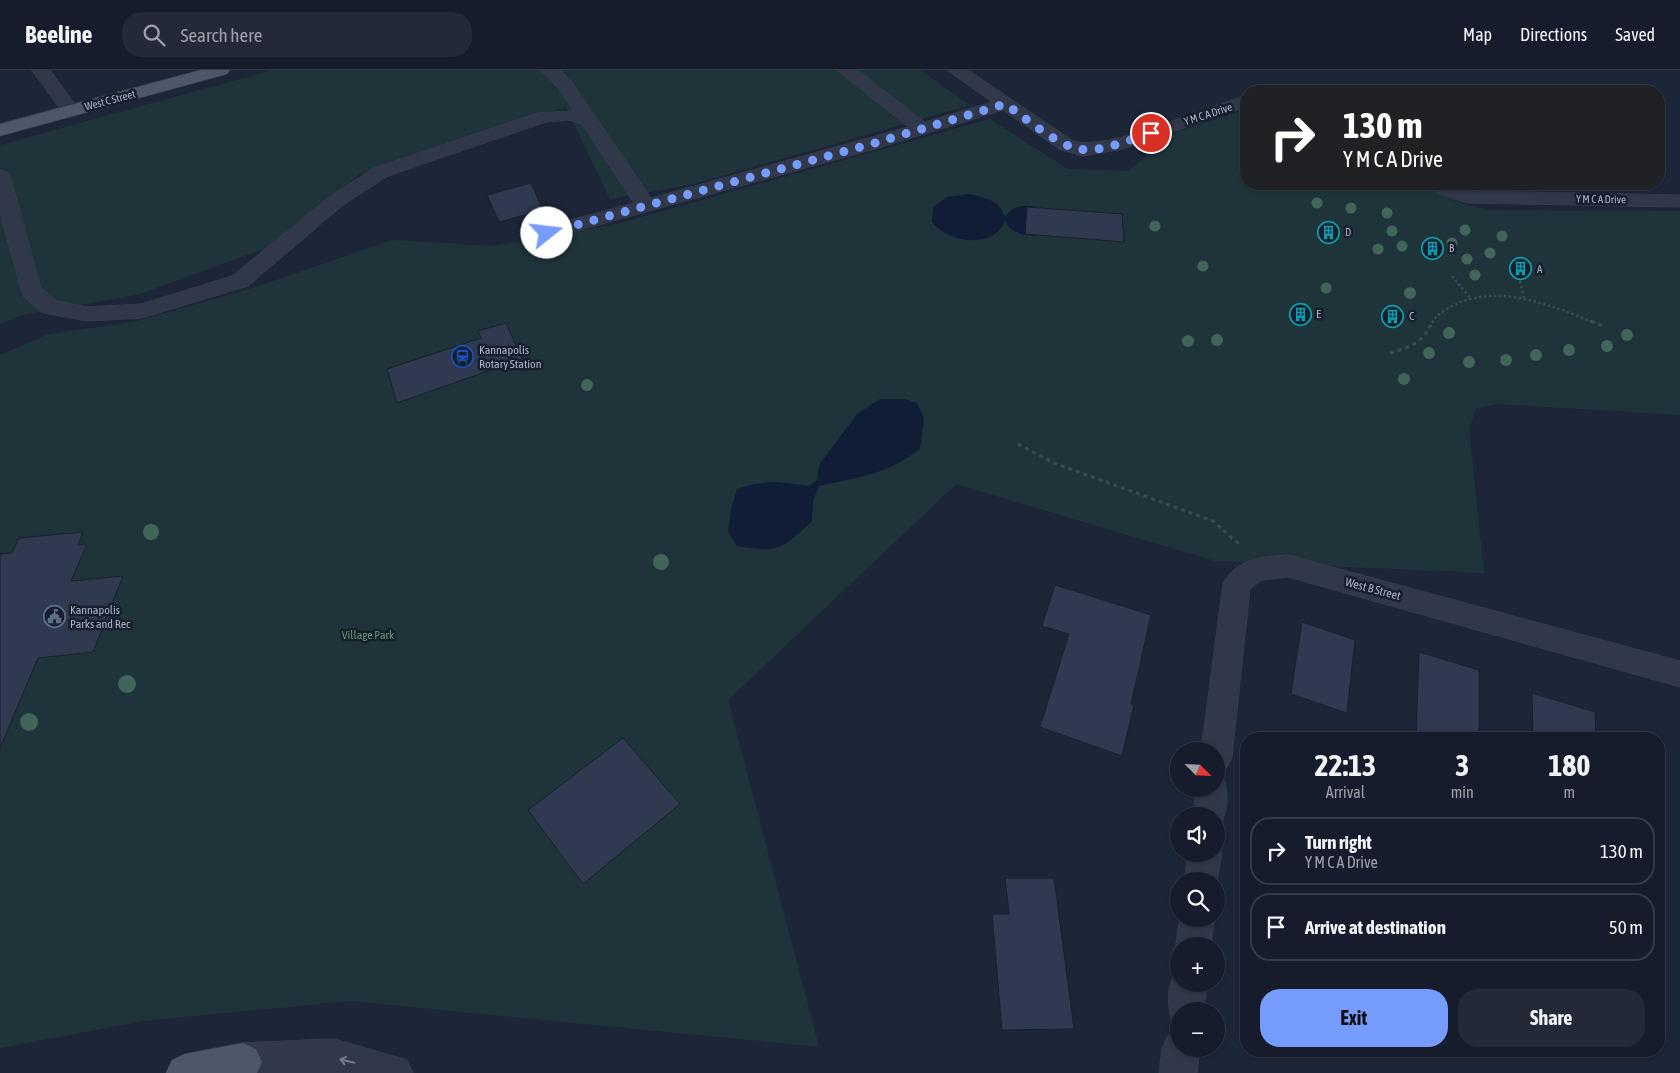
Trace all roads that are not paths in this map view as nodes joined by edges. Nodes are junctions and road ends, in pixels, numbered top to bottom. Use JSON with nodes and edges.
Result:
{"nodes":[{"id":1,"x":41,"y":70,"type":"edge"},
{"id":2,"x":221,"y":70,"type":"edge"},
{"id":3,"x":550,"y":70,"type":"edge"},
{"id":4,"x":846,"y":70,"type":"edge"},
{"id":5,"x":956,"y":70,"type":"edge"},
{"id":6,"x":1005,"y":104,"type":"junction"},
{"id":7,"x":1240,"y":104,"type":"edge"},
{"id":8,"x":71,"y":111,"type":"junction"},
{"id":9,"x":589,"y":120,"type":"junction"},
{"id":10,"x":922,"y":129,"type":"junction"},
{"id":11,"x":0,"y":130,"type":"edge"},
{"id":12,"x":0,"y":176,"type":"edge"},
{"id":13,"x":1446,"y":190,"type":"edge"},
{"id":14,"x":1680,"y":201,"type":"edge"},
{"id":15,"x":645,"y":205,"type":"junction"},
{"id":16,"x":547,"y":233,"type":"dead end"},
{"id":17,"x":1680,"y":674,"type":"edge"},
{"id":18,"x":1218,"y":742,"type":"edge"},
{"id":19,"x":1180,"y":1057,"type":"edge"},
{"id":20,"x":232,"y":1068,"type":"edge"},
{"id":21,"x":185,"y":1073,"type":"edge"},
{"id":22,"x":394,"y":1073,"type":"edge"},
{"id":23,"x":1178,"y":1073,"type":"edge"}],
"edges":[{"from":1,"to":8,"type":"street"},
{"from":2,"to":8,"type":"main road","name":"West C Street"},
{"from":3,"to":9,"type":"street"},
{"from":4,"to":10,"type":"street"},
{"from":5,"to":6,"type":"street","name":"Y M C A Drive"},
{"from":6,"to":7,"type":"street","name":"Y M C A Drive"},
{"from":6,"to":10,"type":"street"},
{"from":8,"to":11,"type":"main road","name":"West C Street"},
{"from":9,"to":12,"type":"street"},
{"from":9,"to":15,"type":"street"},
{"from":10,"to":15,"type":"street"},
{"from":13,"to":14,"type":"street","name":"Y M C A Drive"},
{"from":15,"to":16,"type":"street"},
{"from":17,"to":18,"type":"street","name":"West B Street"},
{"from":19,"to":23,"type":"street"},
{"from":20,"to":21,"type":"main road"},
{"from":22,"to":20,"type":"street","one_way":true}]}
